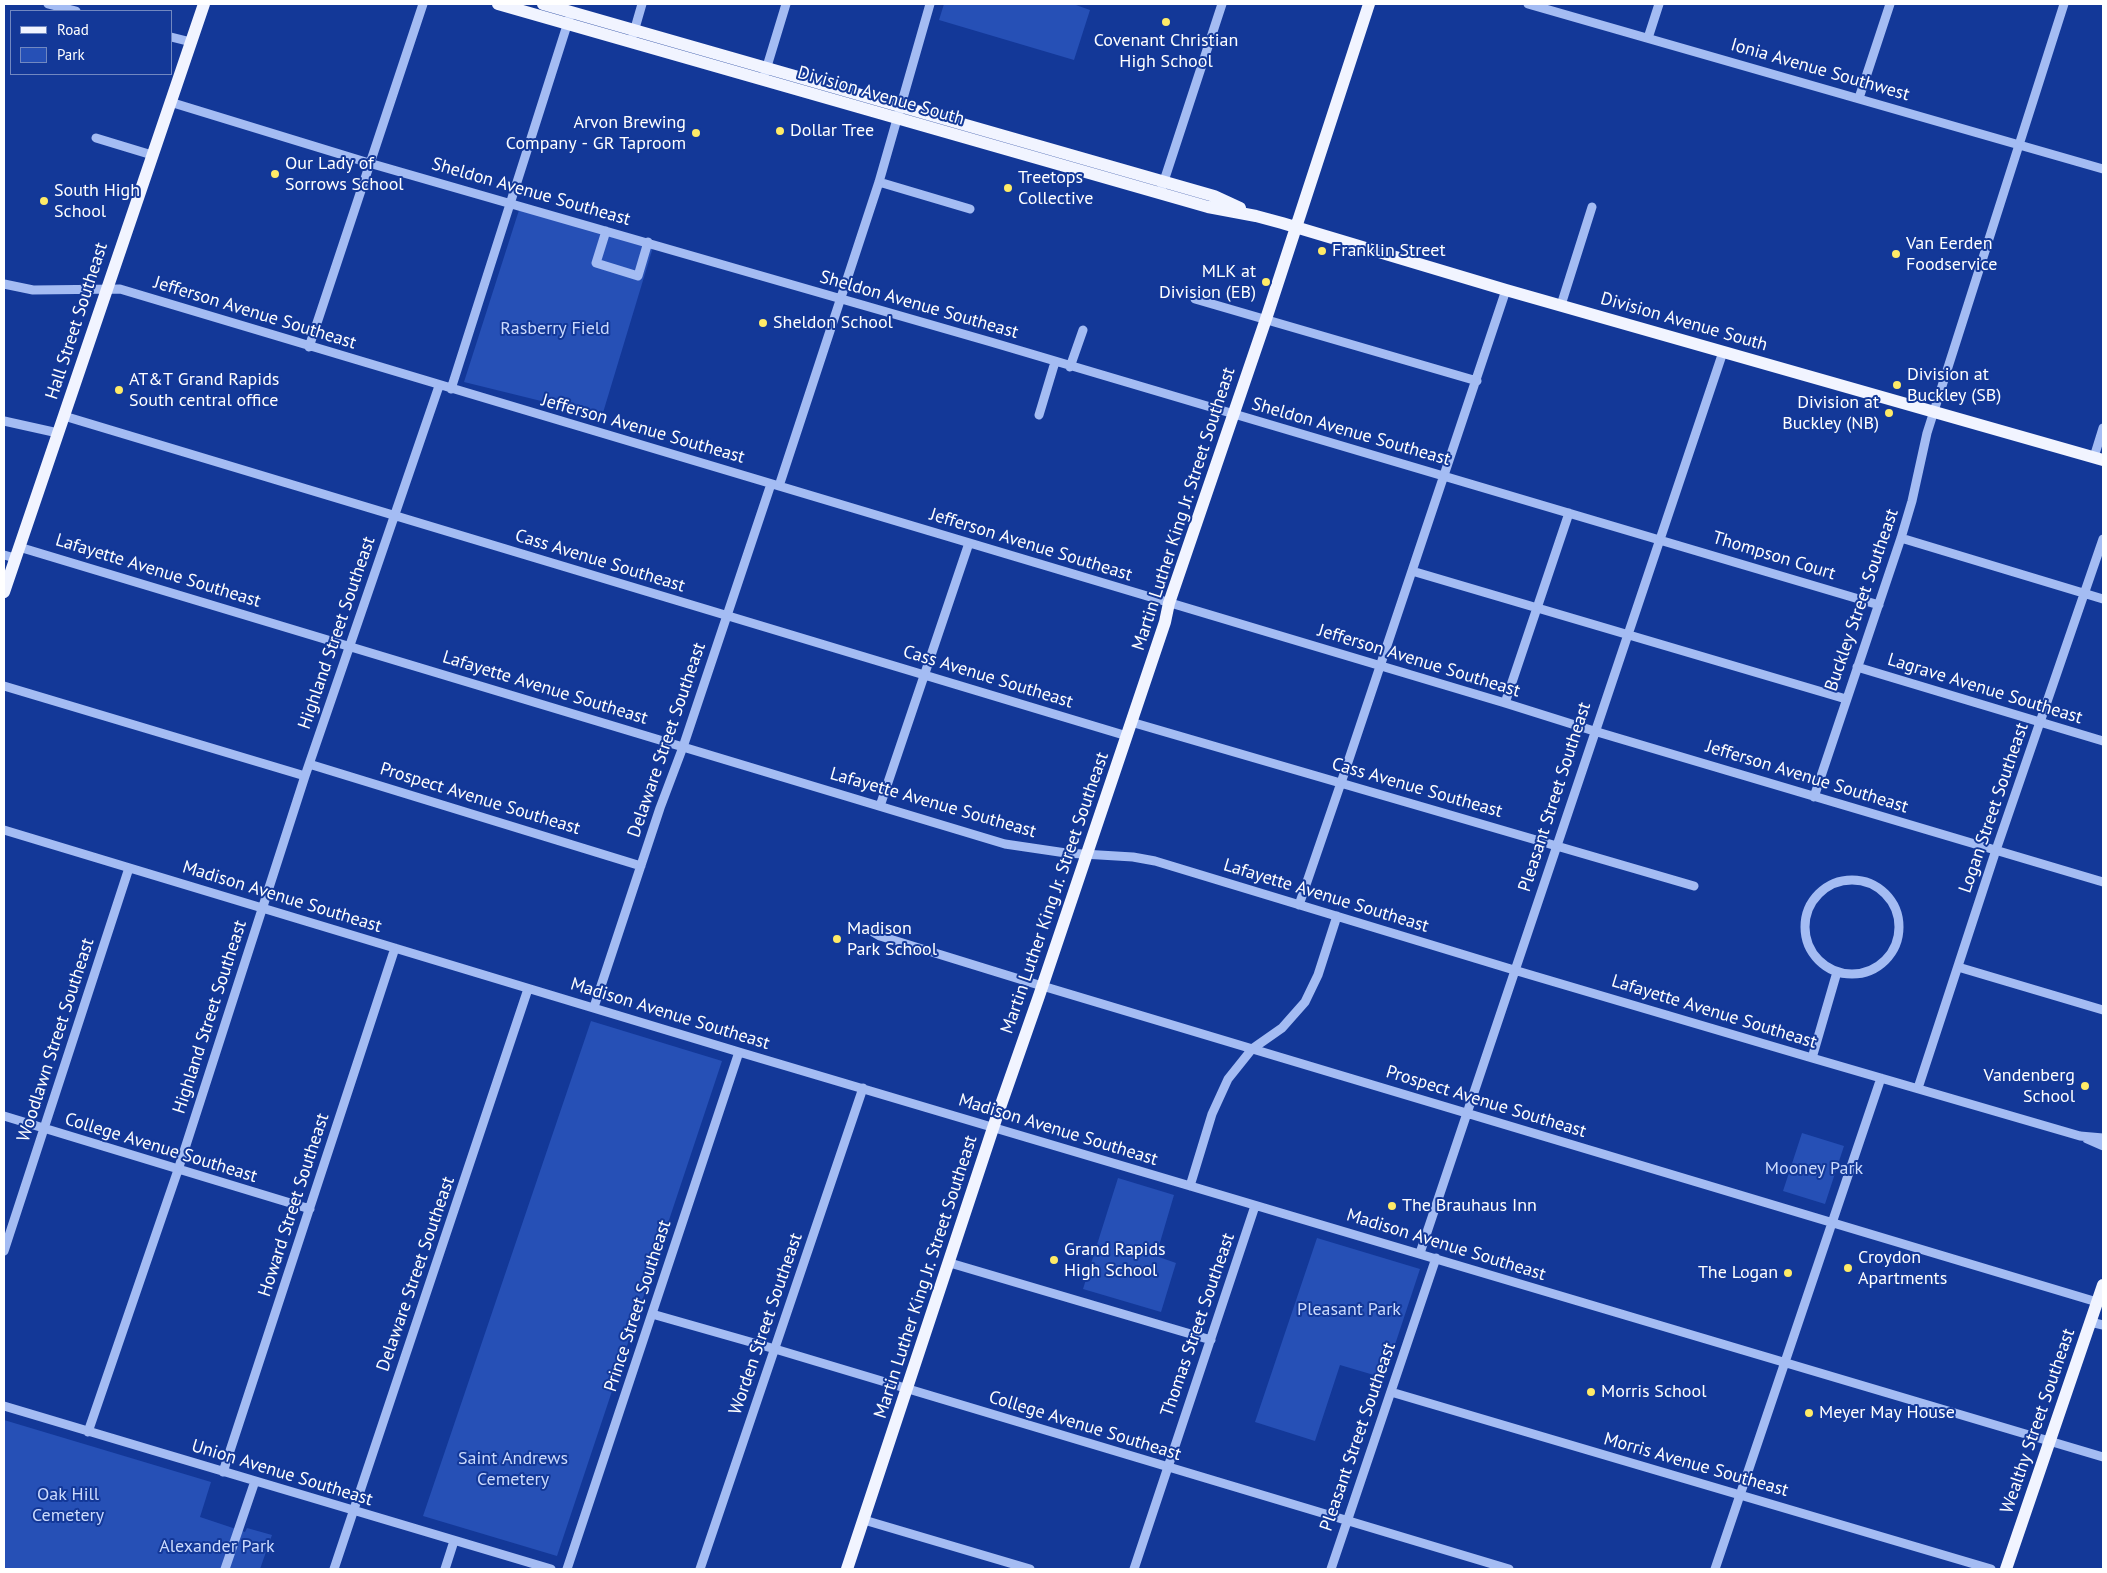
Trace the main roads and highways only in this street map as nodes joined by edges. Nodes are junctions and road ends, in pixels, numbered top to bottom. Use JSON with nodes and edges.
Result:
{"nodes":[{"id":1,"x":204,"y":4,"type":"edge"},
{"id":2,"x":498,"y":4,"type":"edge"},
{"id":3,"x":543,"y":4,"type":"edge"},
{"id":4,"x":1369,"y":4,"type":"edge"},
{"id":5,"x":570,"y":18,"type":"junction"},
{"id":6,"x":632,"y":36,"type":"junction"},
{"id":7,"x":1162,"y":187,"type":"junction"},
{"id":8,"x":1296,"y":227,"type":"junction"},
{"id":9,"x":2098,"y":459,"type":"edge"},
{"id":10,"x":13,"y":554,"type":"edge"},
{"id":11,"x":4,"y":592,"type":"edge"},
{"id":12,"x":2103,"y":1285,"type":"edge"},
{"id":13,"x":847,"y":1569,"type":"edge"},
{"id":14,"x":2006,"y":1569,"type":"edge"}],
"edges":[{"from":1,"to":10,"type":"main road","name":"Hall Street Southeast"},
{"from":2,"to":5,"type":"main road","name":"Division Avenue South"},
{"from":3,"to":5,"type":"main road","name":"Division Avenue South"},
{"from":4,"to":8,"type":"main road","name":"Martin Luther King Jr. Street Southeast"},
{"from":5,"to":6,"type":"main road","name":"Division Avenue South"},
{"from":6,"to":7,"type":"main road","name":"Division Avenue South"},
{"from":6,"to":7,"type":"main road","name":"Division Avenue South"},
{"from":7,"to":8,"type":"main road","name":"Division Avenue South"},
{"from":8,"to":9,"type":"main road","name":"Division Avenue South"},
{"from":8,"to":13,"type":"main road","name":"Martin Luther King Jr. Street Southeast"},
{"from":10,"to":11,"type":"main road","name":"Hall Street Southeast"},
{"from":12,"to":14,"type":"main road","name":"Wealthy Street Southeast"}]}
